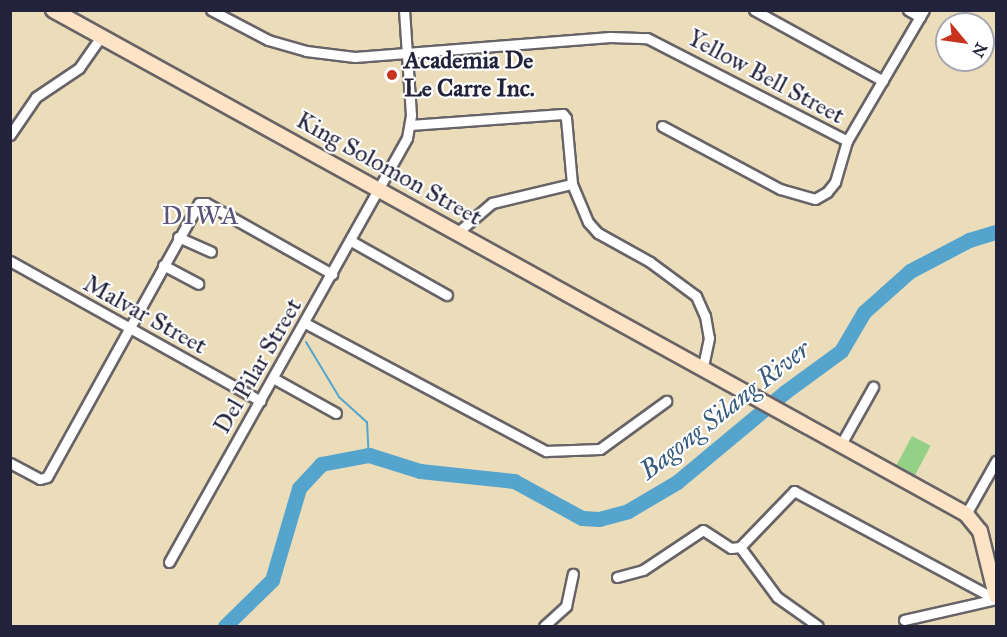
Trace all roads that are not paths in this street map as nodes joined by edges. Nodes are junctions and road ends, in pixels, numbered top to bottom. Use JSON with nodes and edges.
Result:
{"nodes":[{"id":1,"x":53,"y":10,"type":"edge"},
{"id":2,"x":210,"y":10,"type":"edge"},
{"id":3,"x":404,"y":10,"type":"edge"},
{"id":4,"x":753,"y":10,"type":"edge"},
{"id":5,"x":908,"y":10,"type":"edge"},
{"id":6,"x":922,"y":14,"type":"edge"},
{"id":7,"x":100,"y":37,"type":"junction"},
{"id":8,"x":406,"y":56,"type":"junction"},
{"id":9,"x":883,"y":81,"type":"junction"},
{"id":10,"x":410,"y":125,"type":"junction"},
{"id":11,"x":662,"y":126,"type":"dead end"},
{"id":12,"x":10,"y":135,"type":"edge"},
{"id":13,"x":847,"y":141,"type":"junction"},
{"id":14,"x":572,"y":184,"type":"junction"},
{"id":15,"x":380,"y":189,"type":"junction"},
{"id":16,"x":458,"y":232,"type":"junction"},
{"id":17,"x":178,"y":237,"type":"junction"},
{"id":18,"x":351,"y":242,"type":"junction"},
{"id":19,"x":211,"y":252,"type":"dead end"},
{"id":20,"x":10,"y":261,"type":"edge"},
{"id":21,"x":163,"y":265,"type":"junction"},
{"id":22,"x":332,"y":274,"type":"junction"},
{"id":23,"x":198,"y":284,"type":"dead end"},
{"id":24,"x":447,"y":295,"type":"dead end"},
{"id":25,"x":305,"y":323,"type":"junction"},
{"id":26,"x":128,"y":329,"type":"junction"},
{"id":27,"x":703,"y":367,"type":"junction"},
{"id":28,"x":273,"y":378,"type":"junction"},
{"id":29,"x":873,"y":387,"type":"dead end"},
{"id":30,"x":260,"y":401,"type":"junction"},
{"id":31,"x":666,"y":401,"type":"dead end"},
{"id":32,"x":336,"y":413,"type":"dead end"},
{"id":33,"x":840,"y":446,"type":"junction"},
{"id":34,"x":996,"y":461,"type":"edge"},
{"id":35,"x":10,"y":463,"type":"edge"},
{"id":36,"x":966,"y":514,"type":"junction"},
{"id":37,"x":740,"y":547,"type":"junction"},
{"id":38,"x":170,"y":562,"type":"dead end"},
{"id":39,"x":573,"y":574,"type":"dead end"},
{"id":40,"x":617,"y":578,"type":"dead end"},
{"id":41,"x":996,"y":596,"type":"edge"},
{"id":42,"x":904,"y":620,"type":"dead end"},
{"id":43,"x":544,"y":627,"type":"edge"},
{"id":44,"x":818,"y":627,"type":"edge"}],
"edges":[{"from":1,"to":7,"type":"street","name":"King Solomon Street"},
{"from":2,"to":8,"type":"street","name":"Yellow Bell Street"},
{"from":3,"to":8,"type":"street"},
{"from":4,"to":9,"type":"street"},
{"from":5,"to":6,"type":"street"},
{"from":6,"to":9,"type":"street"},
{"from":7,"to":12,"type":"street"},
{"from":7,"to":15,"type":"street","name":"King Solomon Street"},
{"from":8,"to":10,"type":"street"},
{"from":8,"to":13,"type":"street","name":"Yellow Bell Street"},
{"from":9,"to":13,"type":"street"},
{"from":10,"to":14,"type":"street"},
{"from":10,"to":15,"type":"street","name":"Del Pilar Street"},
{"from":11,"to":13,"type":"street"},
{"from":14,"to":16,"type":"street"},
{"from":14,"to":27,"type":"street"},
{"from":15,"to":16,"type":"street","name":"King Solomon Street"},
{"from":15,"to":18,"type":"street","name":"Del Pilar Street"},
{"from":16,"to":27,"type":"street","name":"King Solomon Street"},
{"from":17,"to":19,"type":"street"},
{"from":17,"to":21,"type":"street"},
{"from":17,"to":22,"type":"street"},
{"from":18,"to":22,"type":"street","name":"Del Pilar Street"},
{"from":18,"to":24,"type":"street"},
{"from":20,"to":26,"type":"street","name":"Malvar Street"},
{"from":21,"to":23,"type":"street"},
{"from":21,"to":26,"type":"street"},
{"from":22,"to":25,"type":"street","name":"Del Pilar Street"},
{"from":25,"to":28,"type":"street","name":"Del Pilar Street"},
{"from":25,"to":31,"type":"street"},
{"from":26,"to":30,"type":"street","name":"Malvar Street"},
{"from":26,"to":35,"type":"street"},
{"from":27,"to":33,"type":"street","name":"King Solomon Street"},
{"from":28,"to":30,"type":"street","name":"Del Pilar Street"},
{"from":28,"to":32,"type":"street"},
{"from":29,"to":33,"type":"street"},
{"from":30,"to":38,"type":"street","name":"Del Pilar Street"},
{"from":33,"to":36,"type":"street","name":"King Solomon Street"},
{"from":34,"to":36,"type":"street"},
{"from":36,"to":41,"type":"street"},
{"from":37,"to":40,"type":"street"},
{"from":37,"to":41,"type":"street"},
{"from":37,"to":44,"type":"street"},
{"from":39,"to":43,"type":"street"},
{"from":41,"to":42,"type":"street"}]}
